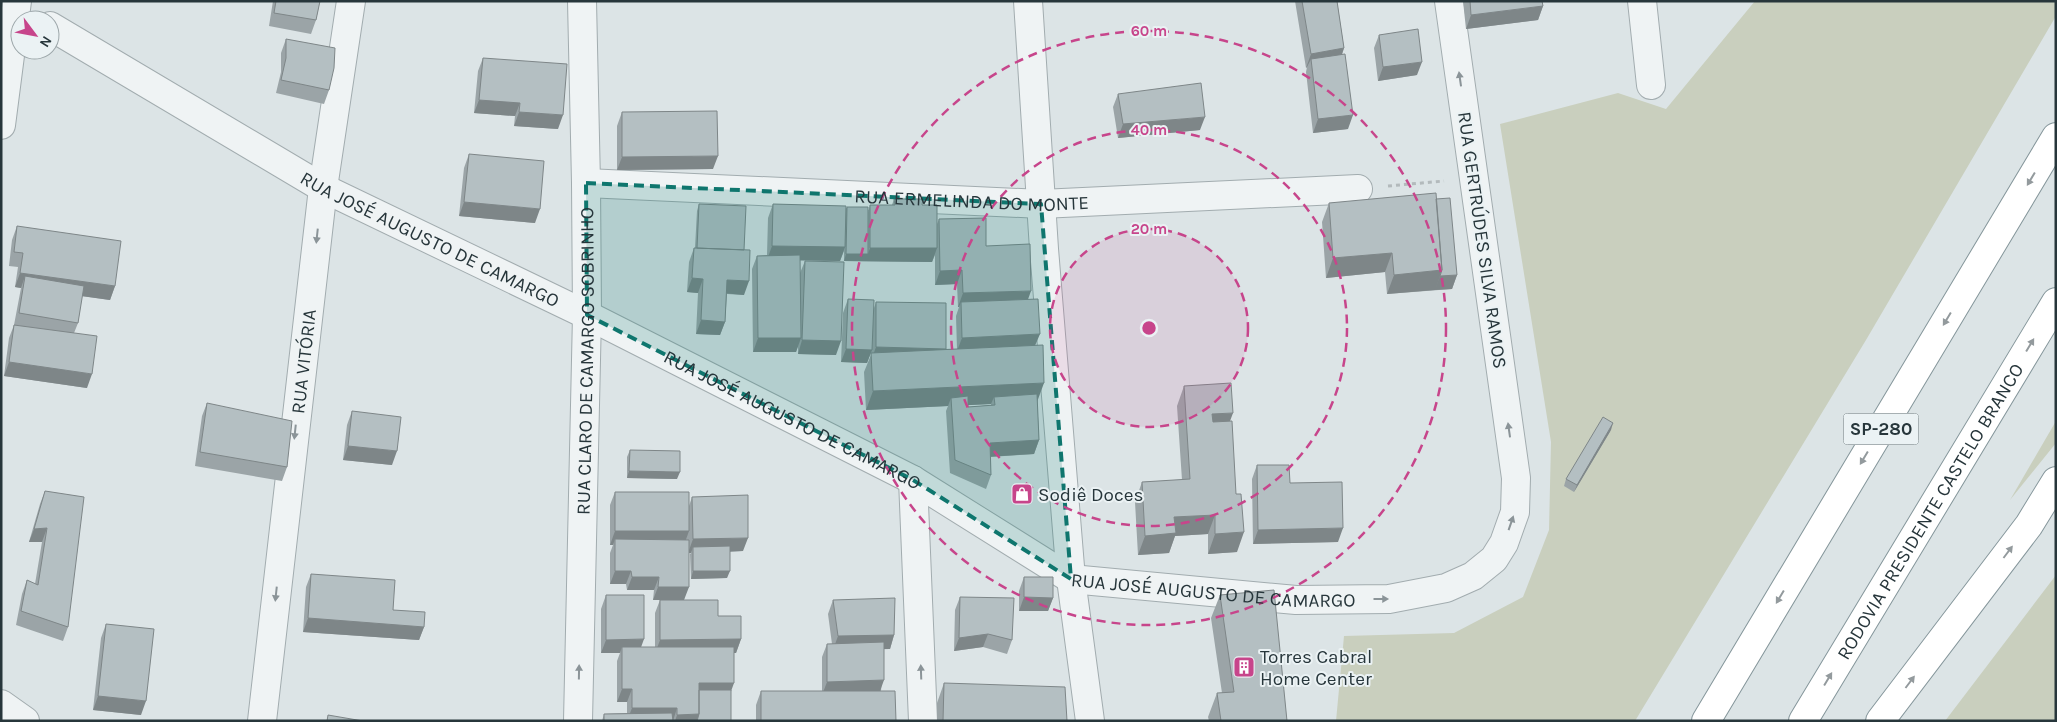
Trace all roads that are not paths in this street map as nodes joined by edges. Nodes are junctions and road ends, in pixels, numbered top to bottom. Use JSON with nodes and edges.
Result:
{"nodes":[{"id":1,"x":351,"y":1,"type":"edge"},
{"id":2,"x":582,"y":1,"type":"edge"},
{"id":3,"x":1028,"y":1,"type":"edge"},
{"id":4,"x":1449,"y":1,"type":"edge"},
{"id":5,"x":1642,"y":1,"type":"edge"},
{"id":6,"x":20,"y":7,"type":"edge"},
{"id":7,"x":60,"y":32,"type":"edge"},
{"id":8,"x":1651,"y":85,"type":"dead end"},
{"id":9,"x":1,"y":125,"type":"edge"},
{"id":10,"x":2056,"y":138,"type":"edge"},
{"id":11,"x":586,"y":183,"type":"junction"},
{"id":12,"x":323,"y":188,"type":"junction"},
{"id":13,"x":1358,"y":189,"type":"road end"},
{"id":14,"x":1041,"y":204,"type":"junction"},
{"id":15,"x":2056,"y":302,"type":"edge"},
{"id":16,"x":587,"y":315,"type":"junction"},
{"id":17,"x":1516,"y":478,"type":"joint"},
{"id":18,"x":913,"y":480,"type":"junction"},
{"id":19,"x":2056,"y":481,"type":"edge"},
{"id":20,"x":1071,"y":580,"type":"junction"},
{"id":21,"x":1,"y":704,"type":"edge"},
{"id":22,"x":25,"y":721,"type":"edge"},
{"id":23,"x":262,"y":721,"type":"edge"},
{"id":24,"x":578,"y":721,"type":"edge"},
{"id":25,"x":923,"y":721,"type":"edge"},
{"id":26,"x":1090,"y":721,"type":"edge"},
{"id":27,"x":1706,"y":721,"type":"edge"},
{"id":28,"x":1803,"y":721,"type":"edge"},
{"id":29,"x":1880,"y":721,"type":"edge"}],
"edges":[{"from":1,"to":12,"type":"street","name":"RUA VITÓRIA"},
{"from":2,"to":11,"type":"street","name":"RUA CLARO DE CAMARGO SOBRINHO"},
{"from":3,"to":14,"type":"street"},
{"from":17,"to":4,"type":"street","name":"RUA GERTRÚDES SILVA RAMOS","one_way":true},
{"from":5,"to":8,"type":"street"},
{"from":6,"to":9,"type":"street"},
{"from":7,"to":12,"type":"street","name":"RUA JOSÉ AUGUSTO DE CAMARGO"},
{"from":10,"to":27,"type":"highway","number":"SP-280","one_way":true},
{"from":11,"to":14,"type":"street","name":"RUA ERMELINDA DO MONTE"},
{"from":11,"to":16,"type":"street","name":"RUA CLARO DE CAMARGO SOBRINHO"},
{"from":12,"to":16,"type":"street","name":"RUA JOSÉ AUGUSTO DE CAMARGO"},
{"from":12,"to":23,"type":"street","name":"RUA VITÓRIA","one_way":true},
{"from":13,"to":14,"type":"street","name":"RUA ERMELINDA DO MONTE"},
{"from":14,"to":20,"type":"street"},
{"from":28,"to":15,"type":"highway","name":"RODOVIA PRESIDENTE CASTELO BRANCO","one_way":true},
{"from":16,"to":18,"type":"street","name":"RUA JOSÉ AUGUSTO DE CAMARGO"},
{"from":24,"to":16,"type":"street","name":"RUA CLARO DE CAMARGO SOBRINHO","one_way":true},
{"from":20,"to":17,"type":"street","name":"RUA JOSÉ AUGUSTO DE CAMARGO","one_way":true},
{"from":18,"to":20,"type":"street","name":"RUA JOSÉ AUGUSTO DE CAMARGO"},
{"from":25,"to":18,"type":"street","one_way":true},
{"from":29,"to":19,"type":"highway","one_way":true},
{"from":20,"to":26,"type":"street"},
{"from":21,"to":22,"type":"street"}]}
